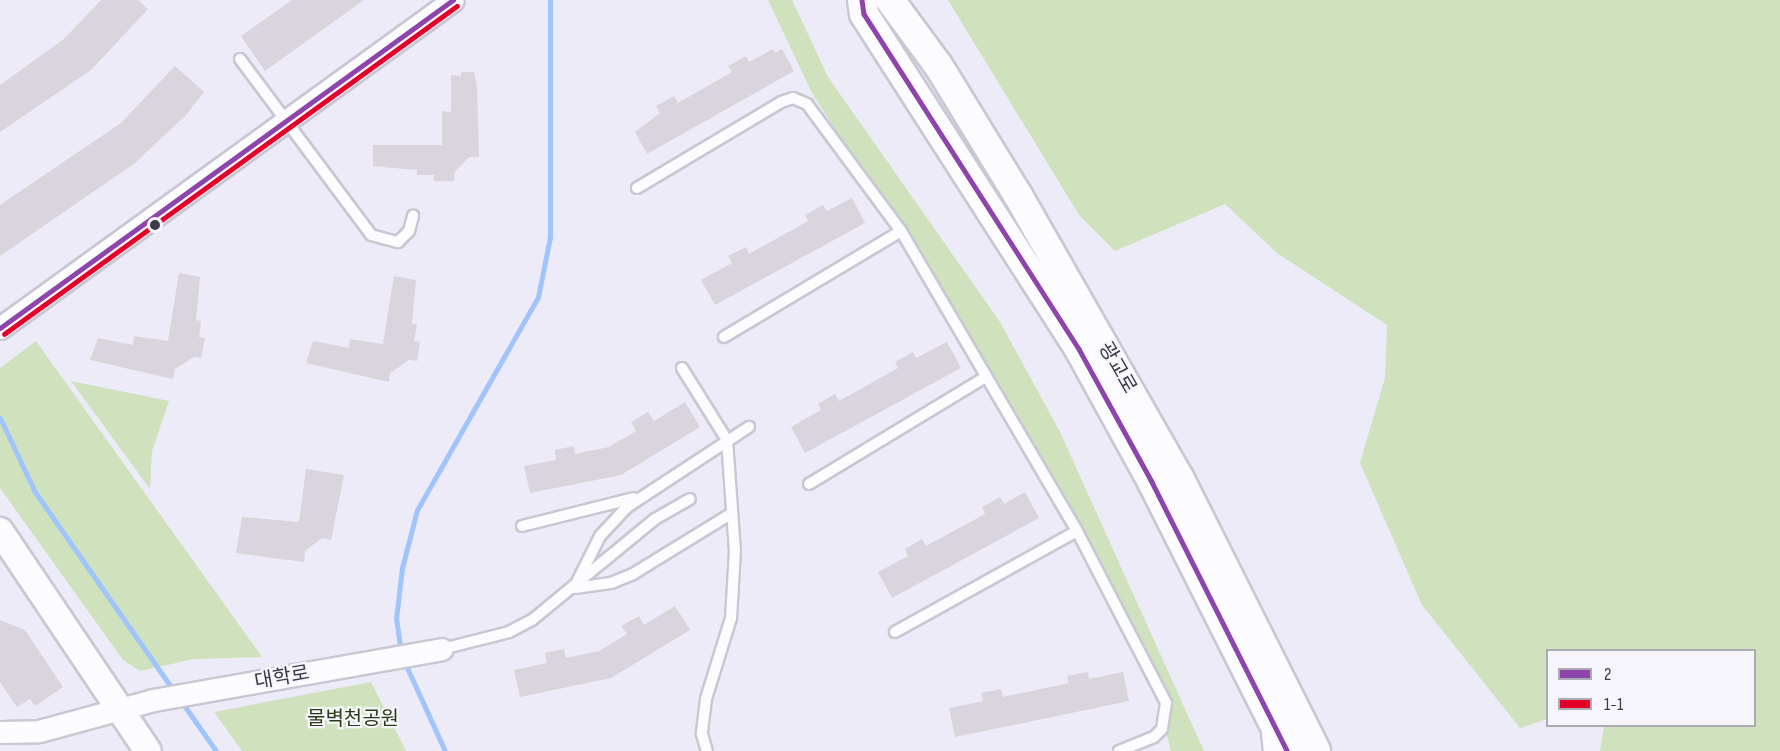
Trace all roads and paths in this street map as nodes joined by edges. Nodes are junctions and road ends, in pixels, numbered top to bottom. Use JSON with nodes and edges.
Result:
{"nodes":[{"id":1,"x":453,"y":0,"type":"edge"},
{"id":2,"x":862,"y":0,"type":"edge"},
{"id":3,"x":890,"y":0,"type":"edge"},
{"id":4,"x":240,"y":59,"type":"dead end"},
{"id":5,"x":287,"y":125,"type":"junction"},
{"id":6,"x":637,"y":188,"type":"dead end"},
{"id":7,"x":412,"y":216,"type":"dead end"},
{"id":8,"x":901,"y":231,"type":"junction"},
{"id":9,"x":8,"y":322,"type":"edge"},
{"id":10,"x":724,"y":337,"type":"dead end"},
{"id":11,"x":682,"y":368,"type":"dead end"},
{"id":12,"x":986,"y":377,"type":"junction"},
{"id":13,"x":748,"y":427,"type":"dead end"},
{"id":14,"x":727,"y":440,"type":"junction"},
{"id":15,"x":809,"y":484,"type":"dead end"},
{"id":16,"x":640,"y":497,"type":"junction"},
{"id":17,"x":690,"y":499,"type":"dead end"},
{"id":18,"x":732,"y":513,"type":"junction"},
{"id":19,"x":522,"y":526,"type":"dead end"},
{"id":20,"x":0,"y":531,"type":"edge"},
{"id":21,"x":1077,"y":531,"type":"junction"},
{"id":22,"x":574,"y":588,"type":"junction"},
{"id":23,"x":895,"y":632,"type":"dead end"},
{"id":24,"x":442,"y":649,"type":"joint"},
{"id":25,"x":122,"y":708,"type":"junction"},
{"id":26,"x":0,"y":732,"type":"edge"},
{"id":27,"x":1282,"y":745,"type":"edge"},
{"id":28,"x":148,"y":751,"type":"edge"},
{"id":29,"x":707,"y":751,"type":"edge"},
{"id":30,"x":1119,"y":751,"type":"edge"},
{"id":31,"x":1316,"y":751,"type":"edge"}],
"edges":[{"from":1,"to":5,"type":"street"},
{"from":2,"to":27,"type":"main road","name":"광교로"},
{"from":3,"to":31,"type":"main road","name":"광교로"},
{"from":4,"to":5,"type":"lane"},
{"from":5,"to":7,"type":"lane"},
{"from":5,"to":9,"type":"street"},
{"from":6,"to":8,"type":"lane"},
{"from":8,"to":10,"type":"lane"},
{"from":8,"to":12,"type":"lane"},
{"from":11,"to":14,"type":"lane"},
{"from":12,"to":15,"type":"lane"},
{"from":12,"to":21,"type":"lane"},
{"from":13,"to":14,"type":"lane"},
{"from":14,"to":16,"type":"lane"},
{"from":14,"to":18,"type":"lane"},
{"from":16,"to":19,"type":"lane"},
{"from":16,"to":22,"type":"lane"},
{"from":17,"to":22,"type":"lane"},
{"from":18,"to":22,"type":"lane"},
{"from":18,"to":29,"type":"lane"},
{"from":20,"to":25,"type":"street"},
{"from":21,"to":23,"type":"lane"},
{"from":21,"to":30,"type":"lane"},
{"from":22,"to":24,"type":"lane"},
{"from":24,"to":25,"type":"street","name":"대학로"},
{"from":25,"to":26,"type":"street","name":"대학로"},
{"from":25,"to":28,"type":"street"}]}
